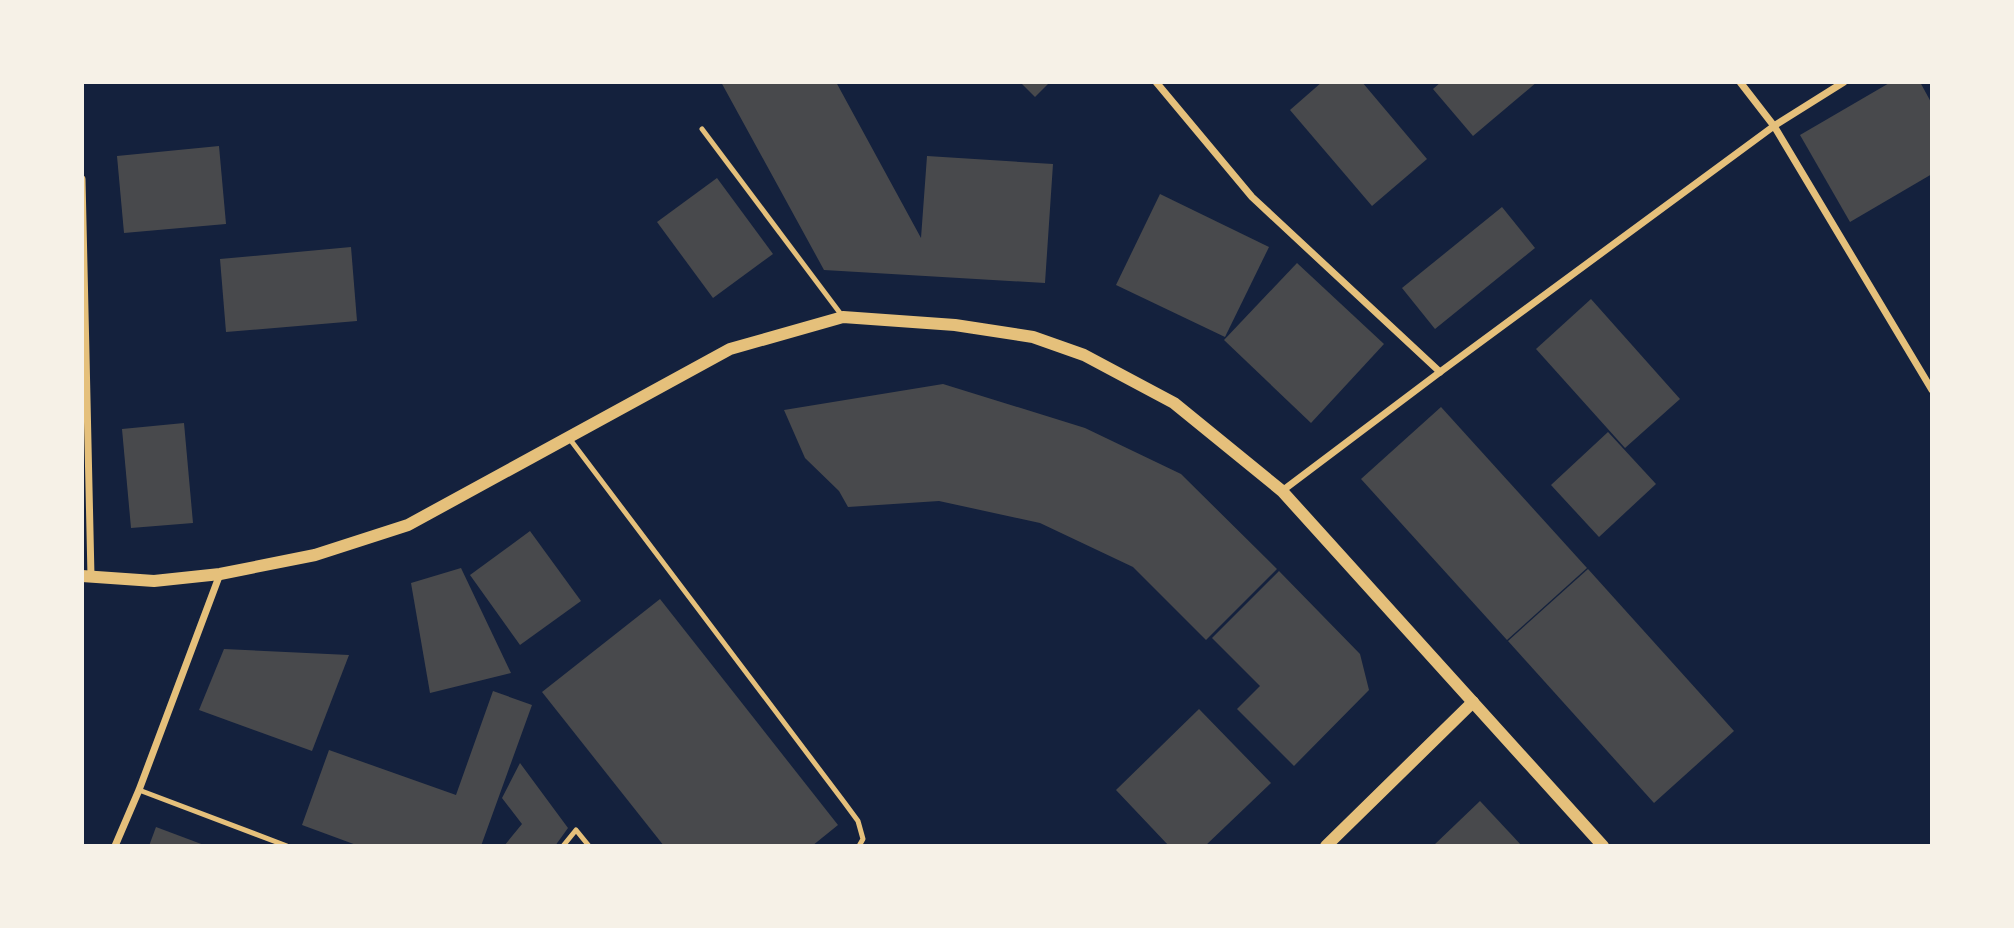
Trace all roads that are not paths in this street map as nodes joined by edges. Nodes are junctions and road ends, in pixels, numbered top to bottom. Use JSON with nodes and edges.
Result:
{"nodes":[{"id":1,"x":1156,"y":82,"type":"edge"},
{"id":2,"x":1740,"y":82,"type":"edge"},
{"id":3,"x":1844,"y":82,"type":"edge"},
{"id":4,"x":1774,"y":126,"type":"junction"},
{"id":5,"x":702,"y":130,"type":"dead end"},
{"id":6,"x":82,"y":179,"type":"edge"},
{"id":7,"x":843,"y":317,"type":"junction"},
{"id":8,"x":1440,"y":372,"type":"junction"},
{"id":9,"x":1932,"y":390,"type":"edge"},
{"id":10,"x":569,"y":438,"type":"junction"},
{"id":11,"x":1282,"y":491,"type":"junction"},
{"id":12,"x":220,"y":574,"type":"junction"},
{"id":13,"x":87,"y":576,"type":"edge"},
{"id":14,"x":1473,"y":702,"type":"junction"},
{"id":15,"x":139,"y":790,"type":"junction"},
{"id":16,"x":115,"y":846,"type":"edge"},
{"id":17,"x":287,"y":846,"type":"edge"},
{"id":18,"x":564,"y":846,"type":"edge"},
{"id":19,"x":589,"y":846,"type":"edge"},
{"id":20,"x":859,"y":846,"type":"edge"},
{"id":21,"x":1326,"y":846,"type":"edge"},
{"id":22,"x":1603,"y":846,"type":"edge"}],
"edges":[{"from":1,"to":8,"type":"street"},
{"from":2,"to":4,"type":"street"},
{"from":3,"to":4,"type":"street"},
{"from":4,"to":8,"type":"street"},
{"from":4,"to":9,"type":"street"},
{"from":5,"to":7,"type":"lane"},
{"from":6,"to":13,"type":"street"},
{"from":7,"to":10,"type":"street"},
{"from":7,"to":11,"type":"street"},
{"from":8,"to":11,"type":"street"},
{"from":10,"to":12,"type":"street"},
{"from":10,"to":20,"type":"lane"},
{"from":11,"to":14,"type":"street"},
{"from":12,"to":13,"type":"street"},
{"from":12,"to":15,"type":"street"},
{"from":14,"to":21,"type":"street"},
{"from":14,"to":22,"type":"street"},
{"from":15,"to":16,"type":"street"},
{"from":15,"to":17,"type":"lane"},
{"from":18,"to":19,"type":"lane"}]}
